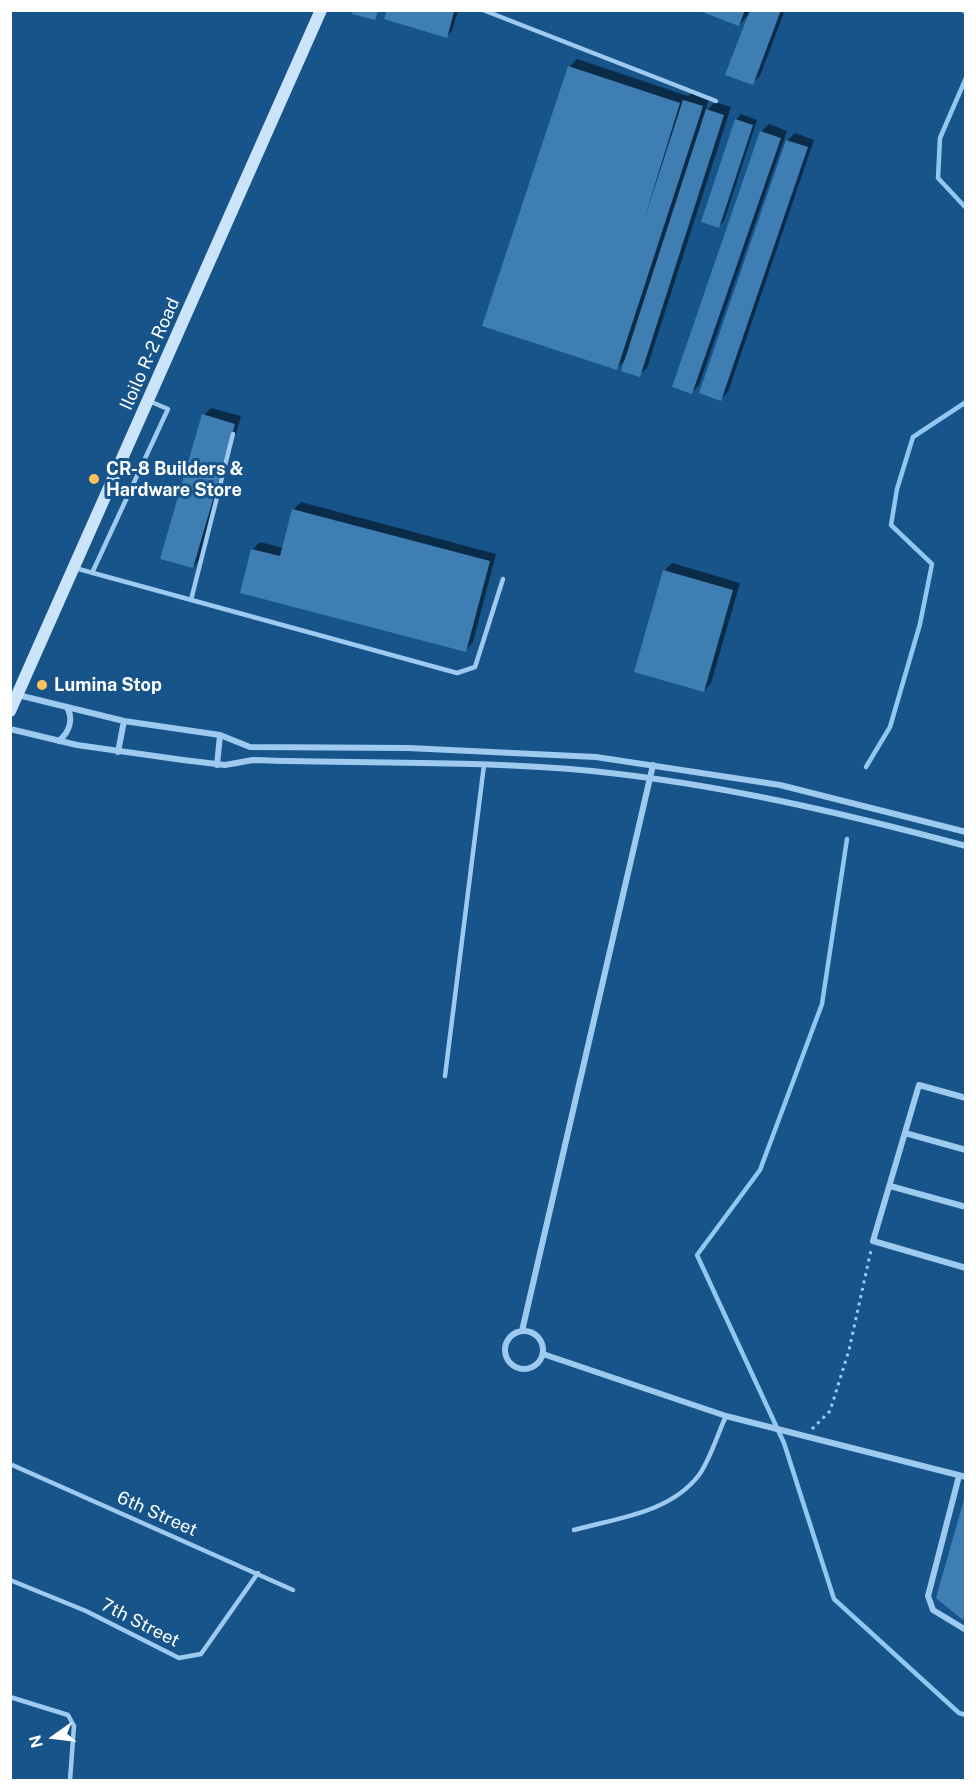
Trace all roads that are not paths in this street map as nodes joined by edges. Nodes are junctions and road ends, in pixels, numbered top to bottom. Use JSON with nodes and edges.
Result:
{"nodes":[{"id":1,"x":321,"y":10,"type":"edge"},
{"id":2,"x":483,"y":10,"type":"edge"},
{"id":3,"x":716,"y":101,"type":"dead end"},
{"id":4,"x":150,"y":401,"type":"junction"},
{"id":5,"x":233,"y":434,"type":"dead end"},
{"id":6,"x":75,"y":568,"type":"junction"},
{"id":7,"x":92,"y":573,"type":"junction"},
{"id":8,"x":503,"y":579,"type":"dead end"},
{"id":9,"x":191,"y":600,"type":"junction"},
{"id":10,"x":18,"y":695,"type":"junction"},
{"id":11,"x":68,"y":707,"type":"junction"},
{"id":12,"x":10,"y":711,"type":"edge"},
{"id":13,"x":124,"y":721,"type":"junction"},
{"id":14,"x":10,"y":729,"type":"edge"},
{"id":15,"x":220,"y":735,"type":"junction"},
{"id":16,"x":59,"y":741,"type":"junction"},
{"id":17,"x":312,"y":747,"type":"junction"},
{"id":18,"x":408,"y":748,"type":"junction"},
{"id":19,"x":501,"y":751,"type":"junction"},
{"id":20,"x":118,"y":752,"type":"junction"},
{"id":21,"x":596,"y":757,"type":"junction"},
{"id":22,"x":312,"y":762,"type":"junction"},
{"id":23,"x":408,"y":763,"type":"junction"},
{"id":24,"x":217,"y":765,"type":"junction"},
{"id":25,"x":484,"y":765,"type":"junction"},
{"id":26,"x":499,"y":765,"type":"junction"},
{"id":27,"x":652,"y":765,"type":"junction"},
{"id":28,"x":686,"y":769,"type":"junction"},
{"id":29,"x":593,"y":771,"type":"junction"},
{"id":30,"x":650,"y":780,"type":"junction"},
{"id":31,"x":683,"y":784,"type":"junction"},
{"id":32,"x":780,"y":785,"type":"junction"},
{"id":33,"x":776,"y":799,"type":"junction"},
{"id":34,"x":852,"y":803,"type":"junction"},
{"id":35,"x":850,"y":816,"type":"junction"},
{"id":36,"x":922,"y":820,"type":"junction"},
{"id":37,"x":966,"y":832,"type":"edge"},
{"id":38,"x":919,"y":833,"type":"junction"},
{"id":39,"x":966,"y":846,"type":"edge"},
{"id":40,"x":446,"y":1076,"type":"dead end"},
{"id":41,"x":966,"y":1098,"type":"edge"},
{"id":42,"x":905,"y":1133,"type":"junction"},
{"id":43,"x":966,"y":1150,"type":"edge"},
{"id":44,"x":890,"y":1186,"type":"junction"},
{"id":45,"x":966,"y":1207,"type":"edge"},
{"id":46,"x":966,"y":1268,"type":"edge"},
{"id":47,"x":522,"y":1331,"type":"junction"},
{"id":48,"x":543,"y":1354,"type":"junction"},
{"id":49,"x":726,"y":1416,"type":"junction"},
{"id":50,"x":10,"y":1464,"type":"edge"},
{"id":51,"x":962,"y":1476,"type":"edge"},
{"id":52,"x":574,"y":1530,"type":"dead end"},
{"id":53,"x":258,"y":1573,"type":"junction"},
{"id":54,"x":10,"y":1580,"type":"edge"},
{"id":55,"x":293,"y":1590,"type":"dead end"},
{"id":56,"x":966,"y":1630,"type":"edge"},
{"id":57,"x":10,"y":1697,"type":"edge"},
{"id":58,"x":70,"y":1780,"type":"edge"}],
"edges":[{"from":1,"to":4,"type":"main road","name":"Iloilo R-2 Road"},
{"from":2,"to":3,"type":"lane"},
{"from":4,"to":6,"type":"main road","name":"Iloilo R-2 Road"},
{"from":4,"to":7,"type":"lane"},
{"from":5,"to":9,"type":"lane"},
{"from":6,"to":7,"type":"lane"},
{"from":6,"to":10,"type":"main road","name":"Iloilo R-2 Road"},
{"from":7,"to":9,"type":"lane"},
{"from":8,"to":9,"type":"lane"},
{"from":10,"to":11,"type":"street"},
{"from":10,"to":12,"type":"main road","name":"Iloilo R-2 Road"},
{"from":11,"to":13,"type":"street"},
{"from":11,"to":16,"type":"street"},
{"from":13,"to":15,"type":"street"},
{"from":13,"to":20,"type":"street"},
{"from":14,"to":16,"type":"street"},
{"from":15,"to":17,"type":"street"},
{"from":15,"to":24,"type":"street"},
{"from":16,"to":20,"type":"street"},
{"from":17,"to":18,"type":"street"},
{"from":17,"to":22,"type":"street"},
{"from":18,"to":19,"type":"street"},
{"from":18,"to":23,"type":"street"},
{"from":19,"to":21,"type":"street"},
{"from":19,"to":26,"type":"street"},
{"from":20,"to":24,"type":"street"},
{"from":21,"to":27,"type":"street"},
{"from":21,"to":29,"type":"street"},
{"from":22,"to":23,"type":"street"},
{"from":22,"to":24,"type":"street"},
{"from":23,"to":25,"type":"street"},
{"from":25,"to":26,"type":"street"},
{"from":25,"to":40,"type":"lane"},
{"from":26,"to":29,"type":"street"},
{"from":27,"to":28,"type":"street"},
{"from":27,"to":30,"type":"street"},
{"from":28,"to":31,"type":"street"},
{"from":28,"to":32,"type":"street"},
{"from":29,"to":30,"type":"street"},
{"from":30,"to":31,"type":"street"},
{"from":30,"to":47,"type":"street"},
{"from":31,"to":33,"type":"street"},
{"from":32,"to":33,"type":"street"},
{"from":32,"to":34,"type":"street"},
{"from":33,"to":35,"type":"street"},
{"from":34,"to":35,"type":"street"},
{"from":34,"to":36,"type":"street"},
{"from":35,"to":38,"type":"street"},
{"from":36,"to":37,"type":"street"},
{"from":36,"to":38,"type":"street"},
{"from":38,"to":39,"type":"street"},
{"from":41,"to":42,"type":"street"},
{"from":42,"to":43,"type":"street"},
{"from":42,"to":44,"type":"street"},
{"from":44,"to":45,"type":"street"},
{"from":44,"to":46,"type":"street"},
{"from":47,"to":48,"type":"street"},
{"from":47,"to":48,"type":"street"},
{"from":48,"to":49,"type":"street"},
{"from":49,"to":51,"type":"street"},
{"from":49,"to":52,"type":"lane"},
{"from":50,"to":53,"type":"lane","name":"6th Street"},
{"from":51,"to":56,"type":"street"},
{"from":53,"to":54,"type":"lane","name":"7th Street"},
{"from":53,"to":55,"type":"lane","name":"6th Street"},
{"from":57,"to":58,"type":"lane"}]}
